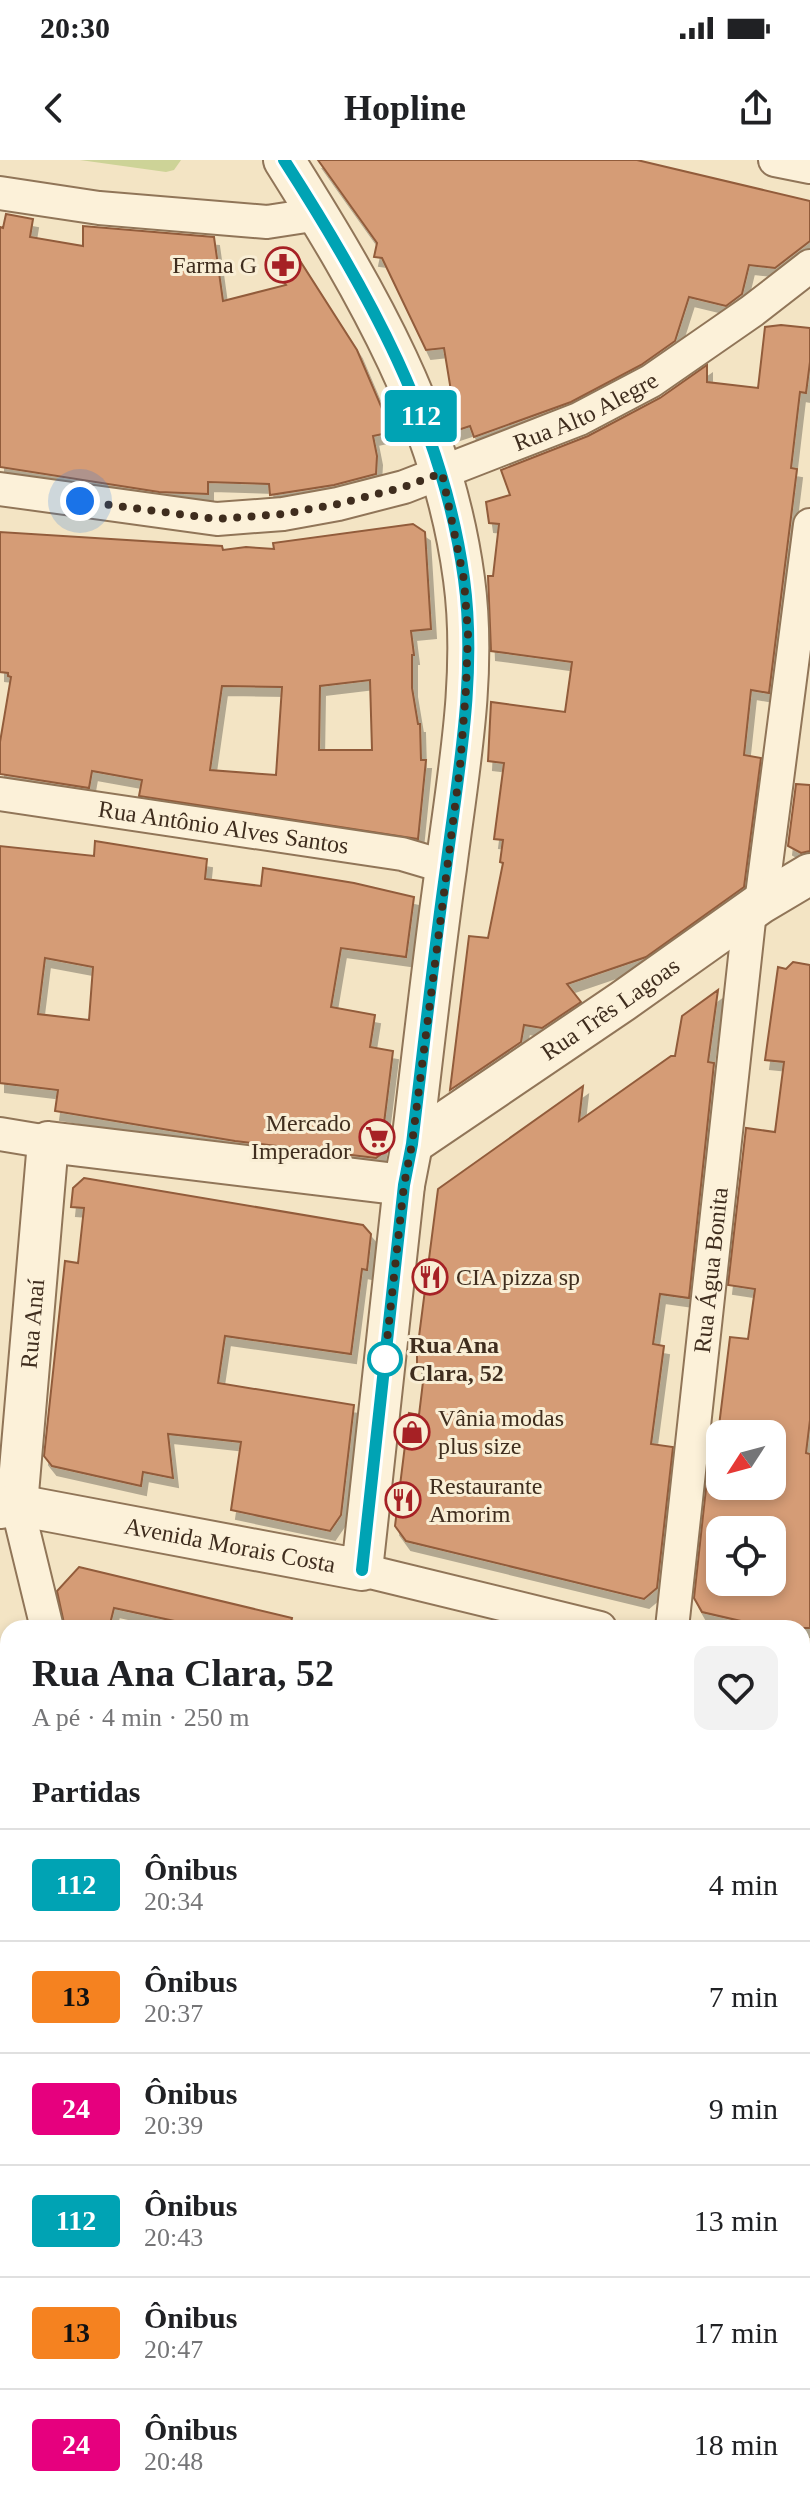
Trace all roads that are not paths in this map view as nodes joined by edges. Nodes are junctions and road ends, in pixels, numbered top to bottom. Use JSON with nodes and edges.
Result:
{"nodes":[{"id":1,"x":284,"y":160,"type":"edge"},
{"id":2,"x":775,"y":160,"type":"edge"},
{"id":3,"x":810,"y":167,"type":"edge"},
{"id":4,"x":0,"y":193,"type":"edge"},
{"id":5,"x":319,"y":214,"type":"junction"},
{"id":6,"x":810,"y":266,"type":"edge"},
{"id":7,"x":442,"y":473,"type":"junction"},
{"id":8,"x":0,"y":489,"type":"edge"},
{"id":9,"x":810,"y":525,"type":"edge"},
{"id":10,"x":0,"y":794,"type":"edge"},
{"id":11,"x":446,"y":867,"type":"junction"},
{"id":12,"x":810,"y":874,"type":"edge"},
{"id":13,"x":756,"y":907,"type":"junction"},
{"id":14,"x":0,"y":1134,"type":"edge"},
{"id":15,"x":48,"y":1142,"type":"junction"},
{"id":16,"x":412,"y":1144,"type":"junction"},
{"id":17,"x":404,"y":1185,"type":"junction"},
{"id":18,"x":8,"y":1506,"type":"edge"},
{"id":19,"x":362,"y":1570,"type":"junction"},
{"id":20,"x":44,"y":1620,"type":"edge"},
{"id":21,"x":567,"y":1620,"type":"edge"},
{"id":22,"x":673,"y":1620,"type":"edge"}],
"edges":[{"from":1,"to":5,"type":"street"},
{"from":2,"to":3,"type":"street"},
{"from":4,"to":5,"type":"street"},
{"from":5,"to":7,"type":"street"},
{"from":6,"to":7,"type":"street","name":"Rua Alto Alegre"},
{"from":7,"to":8,"type":"street","name":"Rua Alto Alegre"},
{"from":7,"to":11,"type":"street"},
{"from":9,"to":13,"type":"street","name":"Rua Água Bonita"},
{"from":10,"to":11,"type":"street","name":"Rua Antônio Alves Santos"},
{"from":11,"to":16,"type":"street"},
{"from":12,"to":13,"type":"street","name":"Rua Três Lagoas"},
{"from":13,"to":16,"type":"street","name":"Rua Três Lagoas"},
{"from":13,"to":22,"type":"street","name":"Rua Água Bonita"},
{"from":14,"to":15,"type":"street"},
{"from":15,"to":17,"type":"street"},
{"from":15,"to":18,"type":"street","name":"Rua Anaí"},
{"from":16,"to":17,"type":"street"},
{"from":17,"to":19,"type":"street"},
{"from":18,"to":19,"type":"street","name":"Avenida Morais Costa"},
{"from":18,"to":20,"type":"street"},
{"from":19,"to":21,"type":"street","name":"Avenida Morais Costa"}]}
